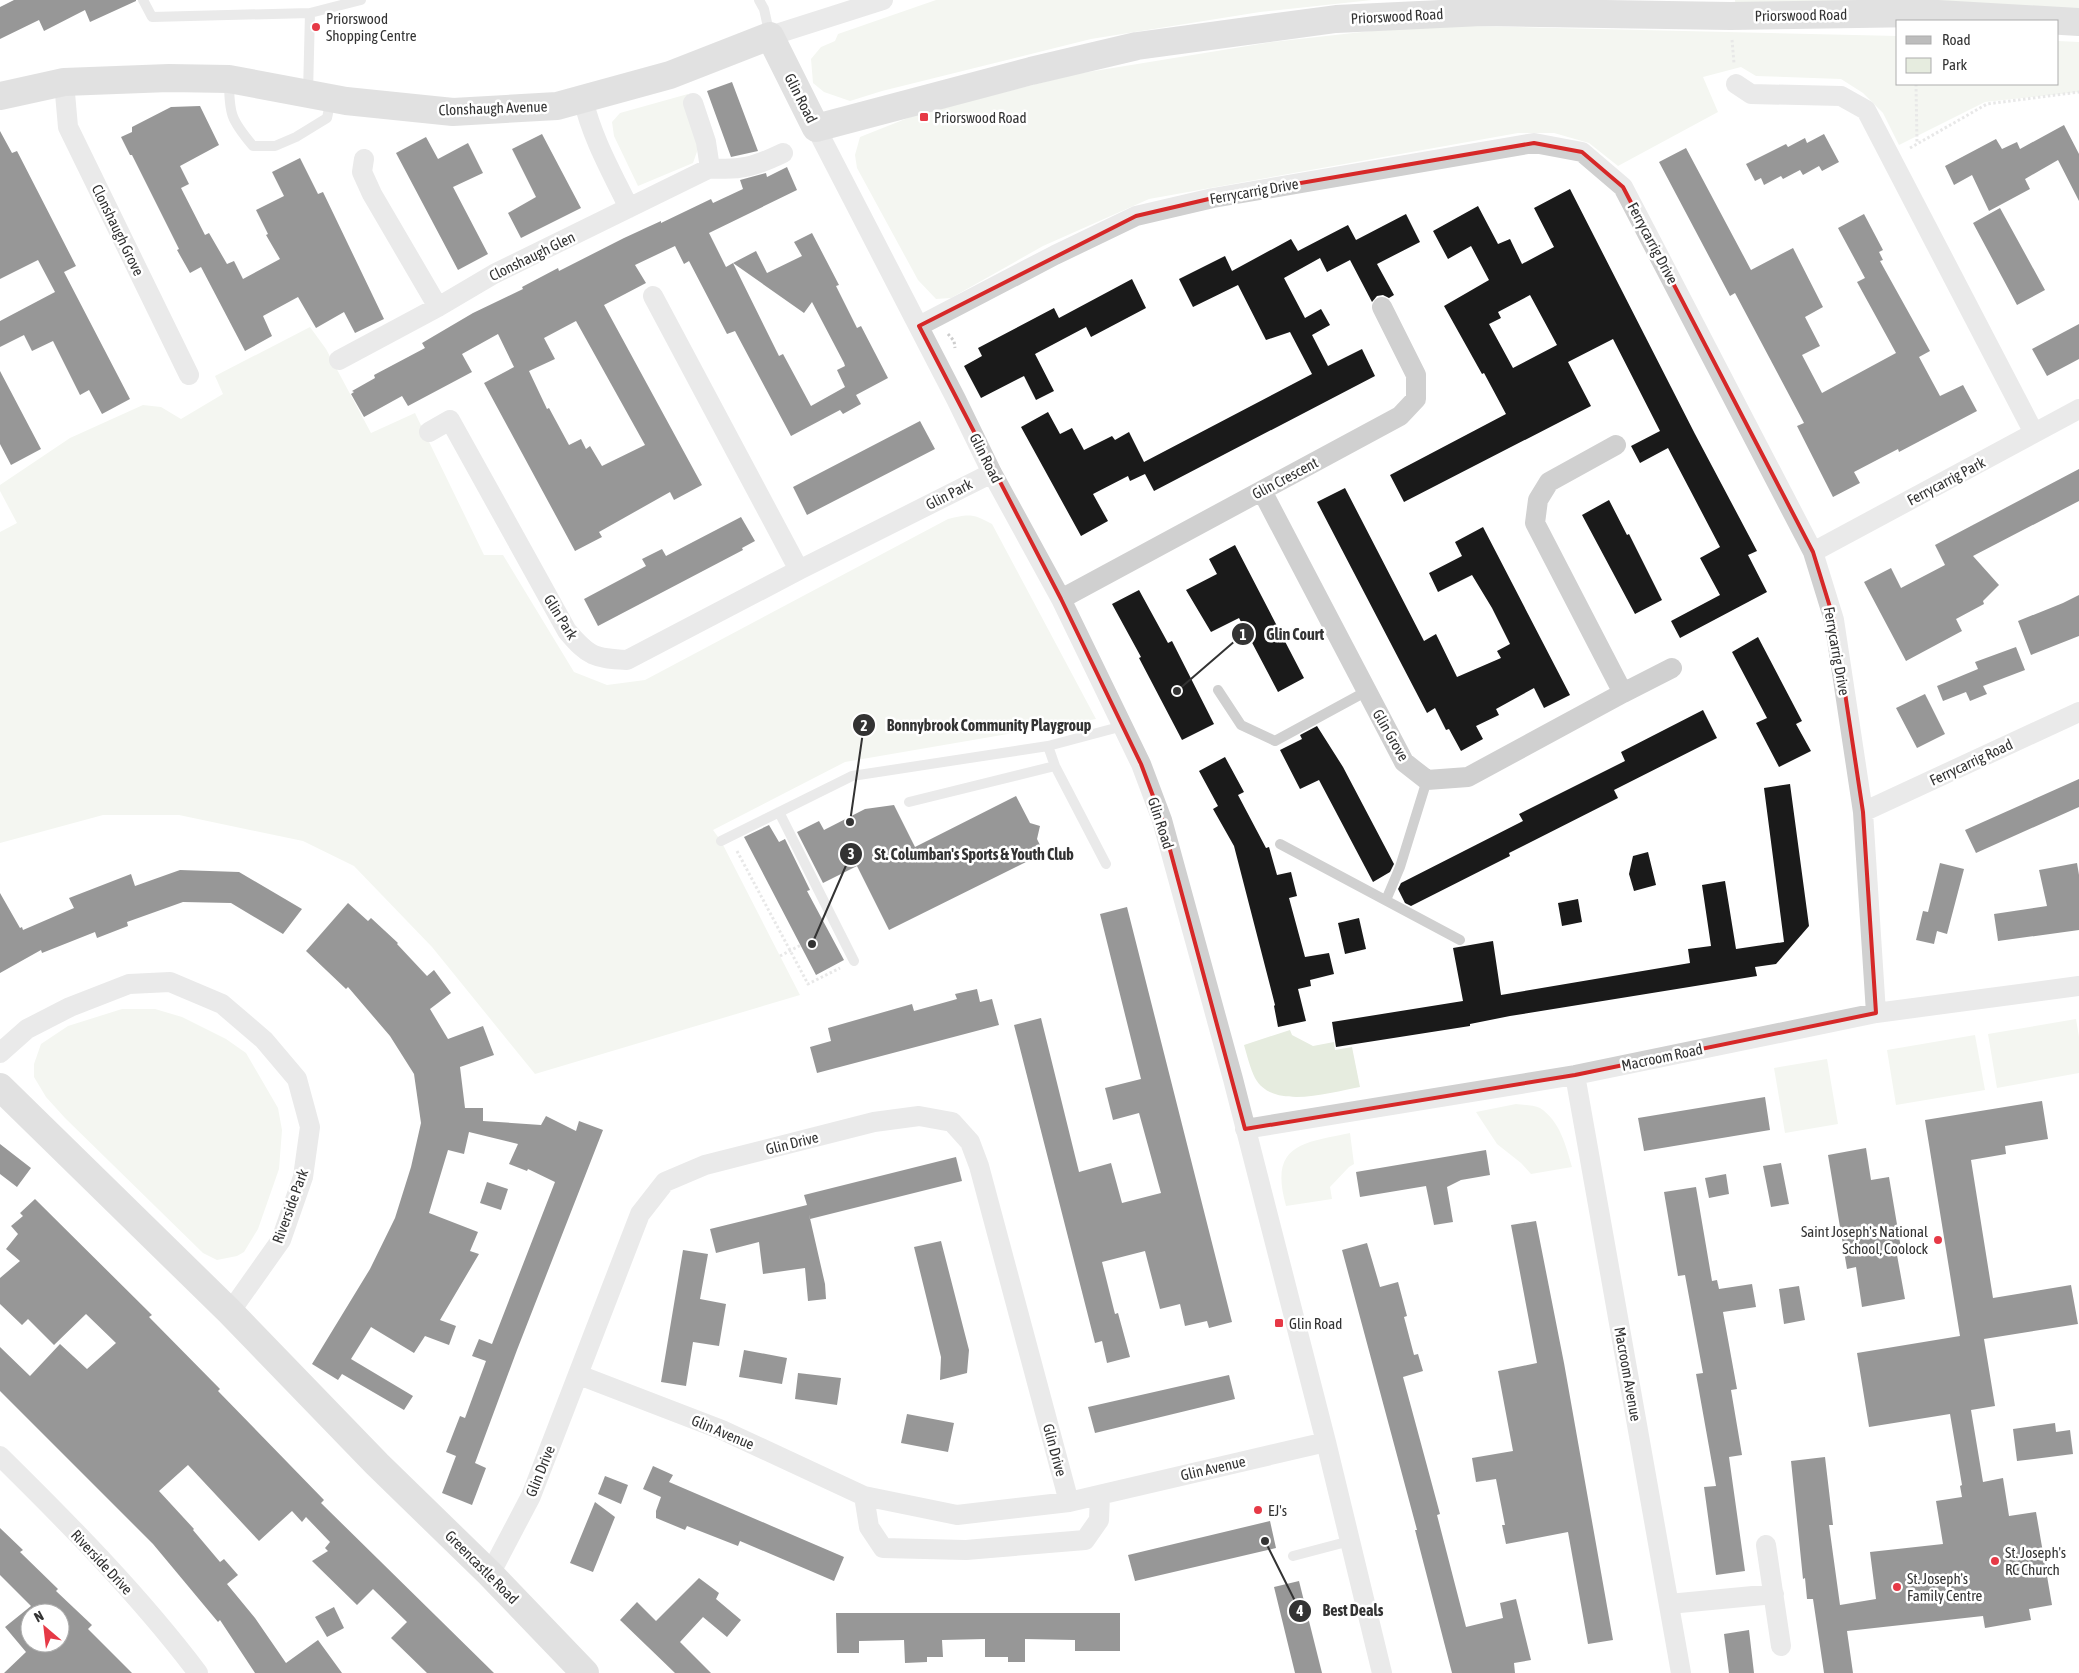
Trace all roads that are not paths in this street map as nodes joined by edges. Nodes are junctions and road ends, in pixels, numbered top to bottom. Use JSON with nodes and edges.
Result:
{"nodes":[{"id":1,"x":143,"y":0,"type":"edge"},
{"id":2,"x":361,"y":0,"type":"edge"},
{"id":3,"x":759,"y":0,"type":"edge"},
{"id":4,"x":884,"y":0,"type":"edge"},
{"id":5,"x":1729,"y":8,"type":"edge"},
{"id":6,"x":310,"y":13,"type":"junction"},
{"id":7,"x":2047,"y":20,"type":"edge"},
{"id":8,"x":2059,"y":21,"type":"edge"},
{"id":9,"x":2079,"y":22,"type":"edge"},
{"id":10,"x":770,"y":36,"type":"junction"},
{"id":11,"x":228,"y":79,"type":"junction"},
{"id":12,"x":64,"y":82,"type":"junction"},
{"id":13,"x":1736,"y":84,"type":"road end"},
{"id":14,"x":0,"y":96,"type":"edge"},
{"id":15,"x":320,"y":96,"type":"junction"},
{"id":16,"x":583,"y":99,"type":"junction"},
{"id":17,"x":693,"y":103,"type":"dead end"},
{"id":18,"x":816,"y":128,"type":"junction"},
{"id":19,"x":783,"y":153,"type":"dead end"},
{"id":20,"x":364,"y":159,"type":"dead end"},
{"id":21,"x":710,"y":168,"type":"junction"},
{"id":22,"x":629,"y":208,"type":"junction"},
{"id":23,"x":653,"y":296,"type":"dead end"},
{"id":24,"x":438,"y":307,"type":"junction"},
{"id":25,"x":1382,"y":307,"type":"dead end"},
{"id":26,"x":919,"y":326,"type":"junction"},
{"id":27,"x":338,"y":360,"type":"dead end"},
{"id":28,"x":189,"y":375,"type":"dead end"},
{"id":29,"x":2079,"y":409,"type":"edge"},
{"id":30,"x":429,"y":432,"type":"dead end"},
{"id":31,"x":2034,"y":433,"type":"junction"},
{"id":32,"x":1616,"y":445,"type":"dead end"},
{"id":33,"x":992,"y":472,"type":"junction"},
{"id":34,"x":1262,"y":491,"type":"junction"},
{"id":35,"x":1813,"y":552,"type":"junction"},
{"id":36,"x":799,"y":570,"type":"junction"},
{"id":37,"x":1062,"y":599,"type":"junction"},
{"id":38,"x":1672,"y":668,"type":"dead end"},
{"id":39,"x":1218,"y":690,"type":"dead end"},
{"id":40,"x":1367,"y":691,"type":"junction"},
{"id":41,"x":1623,"y":693,"type":"junction"},
{"id":42,"x":2079,"y":712,"type":"edge"},
{"id":43,"x":1123,"y":726,"type":"junction"},
{"id":44,"x":1048,"y":746,"type":"junction"},
{"id":45,"x":1055,"y":766,"type":"junction"},
{"id":46,"x":1428,"y":780,"type":"junction"},
{"id":47,"x":909,"y":802,"type":"dead end"},
{"id":48,"x":779,"y":812,"type":"junction"},
{"id":49,"x":1863,"y":812,"type":"junction"},
{"id":50,"x":725,"y":839,"type":"road end"},
{"id":51,"x":1280,"y":844,"type":"dead end"},
{"id":52,"x":1106,"y":864,"type":"dead end"},
{"id":53,"x":1386,"y":900,"type":"junction"},
{"id":54,"x":1460,"y":940,"type":"dead end"},
{"id":55,"x":854,"y":960,"type":"road end"},
{"id":56,"x":2079,"y":986,"type":"edge"},
{"id":57,"x":1876,"y":1013,"type":"junction"},
{"id":58,"x":0,"y":1053,"type":"edge"},
{"id":59,"x":1575,"y":1075,"type":"junction"},
{"id":60,"x":0,"y":1087,"type":"edge"},
{"id":61,"x":1245,"y":1129,"type":"junction"},
{"id":62,"x":230,"y":1312,"type":"junction"},
{"id":63,"x":579,"y":1375,"type":"junction"},
{"id":64,"x":1326,"y":1442,"type":"junction"},
{"id":65,"x":0,"y":1456,"type":"edge"},
{"id":66,"x":1100,"y":1495,"type":"junction"},
{"id":67,"x":864,"y":1496,"type":"junction"},
{"id":68,"x":1069,"y":1502,"type":"junction"},
{"id":69,"x":1350,"y":1541,"type":"junction"},
{"id":70,"x":1766,"y":1545,"type":"dead end"},
{"id":71,"x":1293,"y":1556,"type":"dead end"},
{"id":72,"x":490,"y":1574,"type":"junction"},
{"id":73,"x":1774,"y":1594,"type":"junction"},
{"id":74,"x":1669,"y":1604,"type":"junction"},
{"id":75,"x":1781,"y":1646,"type":"dead end"},
{"id":76,"x":198,"y":1673,"type":"edge"},
{"id":77,"x":585,"y":1673,"type":"edge"},
{"id":78,"x":1382,"y":1673,"type":"edge"},
{"id":79,"x":1682,"y":1673,"type":"edge"}],
"edges":[{"from":1,"to":6,"type":"lane"},
{"from":2,"to":6,"type":"lane"},
{"from":3,"to":10,"type":"lane"},
{"from":4,"to":10,"type":"street","name":"Clonshaugh Avenue"},
{"from":5,"to":7,"type":"street","name":"Priorswood Road"},
{"from":5,"to":18,"type":"street","name":"Priorswood Road"},
{"from":6,"to":15,"type":"lane"},
{"from":8,"to":9,"type":"street","name":"Priorswood Road"},
{"from":10,"to":16,"type":"street","name":"Clonshaugh Avenue"},
{"from":10,"to":18,"type":"street","name":"Glin Road"},
{"from":11,"to":12,"type":"street","name":"Clonshaugh Avenue"},
{"from":11,"to":15,"type":"street","name":"Clonshaugh Avenue"},
{"from":11,"to":15,"type":"lane"},
{"from":12,"to":14,"type":"street","name":"Clonshaugh Avenue"},
{"from":12,"to":28,"type":"street","name":"Clonshaugh Grove"},
{"from":13,"to":31,"type":"street"},
{"from":15,"to":16,"type":"street","name":"Clonshaugh Avenue"},
{"from":16,"to":22,"type":"street"},
{"from":17,"to":21,"type":"street"},
{"from":18,"to":26,"type":"street","name":"Glin Road"},
{"from":19,"to":21,"type":"street"},
{"from":20,"to":24,"type":"street"},
{"from":21,"to":22,"type":"street","name":"Clonshaugh Glen"},
{"from":22,"to":24,"type":"street","name":"Clonshaugh Glen"},
{"from":23,"to":36,"type":"street"},
{"from":24,"to":27,"type":"street","name":"Clonshaugh Glen"},
{"from":25,"to":34,"type":"street","name":"Glin Crescent"},
{"from":26,"to":33,"type":"street","name":"Glin Road"},
{"from":26,"to":35,"type":"street","name":"Ferrycarrig Drive"},
{"from":29,"to":31,"type":"street","name":"Ferrycarrig Park"},
{"from":30,"to":36,"type":"street","name":"Glin Park"},
{"from":31,"to":35,"type":"street","name":"Ferrycarrig Park"},
{"from":32,"to":41,"type":"street"},
{"from":33,"to":36,"type":"street","name":"Glin Park"},
{"from":33,"to":37,"type":"street","name":"Glin Road"},
{"from":34,"to":37,"type":"street","name":"Glin Crescent"},
{"from":34,"to":40,"type":"street","name":"Glin Grove"},
{"from":35,"to":49,"type":"street","name":"Ferrycarrig Drive"},
{"from":37,"to":43,"type":"street","name":"Glin Road"},
{"from":38,"to":41,"type":"street"},
{"from":39,"to":40,"type":"lane"},
{"from":40,"to":46,"type":"street","name":"Glin Grove"},
{"from":41,"to":46,"type":"street"},
{"from":42,"to":49,"type":"street","name":"Ferrycarrig Road"},
{"from":43,"to":44,"type":"lane"},
{"from":43,"to":61,"type":"street","name":"Glin Road"},
{"from":44,"to":45,"type":"lane"},
{"from":44,"to":48,"type":"lane"},
{"from":45,"to":47,"type":"lane"},
{"from":45,"to":52,"type":"lane"},
{"from":46,"to":53,"type":"lane"},
{"from":48,"to":50,"type":"lane"},
{"from":48,"to":55,"type":"lane"},
{"from":49,"to":57,"type":"street","name":"Ferrycarrig Drive"},
{"from":51,"to":53,"type":"lane"},
{"from":53,"to":54,"type":"lane"},
{"from":56,"to":57,"type":"street","name":"Macroom Road"},
{"from":57,"to":59,"type":"street","name":"Macroom Road"},
{"from":58,"to":62,"type":"street","name":"Riverside Park"},
{"from":59,"to":61,"type":"street","name":"Macroom Road"},
{"from":59,"to":74,"type":"street","name":"Macroom Avenue"},
{"from":60,"to":62,"type":"street"},
{"from":61,"to":64,"type":"street","name":"Glin Road"},
{"from":62,"to":72,"type":"street","name":"Greencastle Road"},
{"from":63,"to":67,"type":"street","name":"Glin Avenue"},
{"from":63,"to":68,"type":"street","name":"Glin Drive"},
{"from":63,"to":72,"type":"street","name":"Glin Drive"},
{"from":64,"to":66,"type":"street","name":"Glin Avenue"},
{"from":64,"to":69,"type":"street","name":"Glin Road"},
{"from":65,"to":76,"type":"street","name":"Riverside Drive"},
{"from":66,"to":67,"type":"street"},
{"from":66,"to":68,"type":"street","name":"Glin Avenue"},
{"from":67,"to":68,"type":"street","name":"Glin Avenue"},
{"from":69,"to":71,"type":"lane"},
{"from":69,"to":78,"type":"street","name":"Glin Road"},
{"from":70,"to":73,"type":"street"},
{"from":72,"to":77,"type":"street","name":"Greencastle Road"},
{"from":73,"to":74,"type":"street"},
{"from":73,"to":75,"type":"street"},
{"from":74,"to":79,"type":"street","name":"Macroom Avenue"}]}
